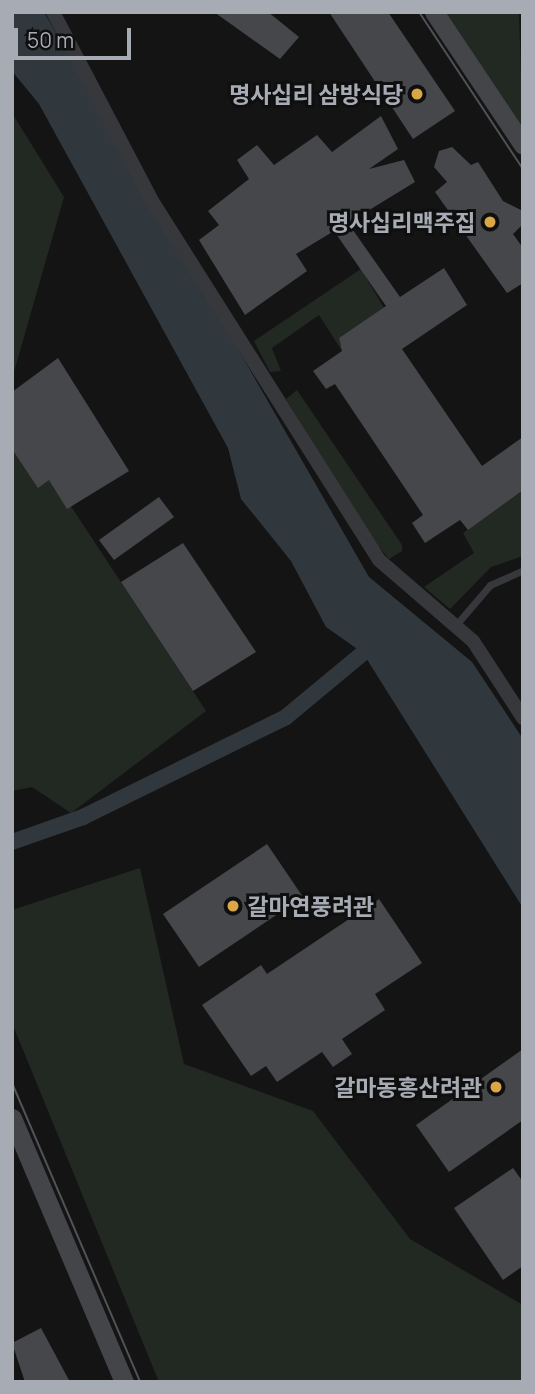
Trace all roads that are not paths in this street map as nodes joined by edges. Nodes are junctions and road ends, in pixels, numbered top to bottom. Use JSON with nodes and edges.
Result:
{"nodes":[{"id":1,"x":53,"y":12,"type":"edge"},
{"id":2,"x":434,"y":12,"type":"edge"},
{"id":3,"x":523,"y":145,"type":"edge"},
{"id":4,"x":523,"y":570,"type":"edge"},
{"id":5,"x":455,"y":626,"type":"junction"},
{"id":6,"x":523,"y":718,"type":"edge"},
{"id":7,"x":12,"y":1118,"type":"edge"},
{"id":8,"x":124,"y":1382,"type":"edge"}],
"edges":[{"from":1,"to":5,"type":"street"},
{"from":2,"to":3,"type":"street"},
{"from":4,"to":5,"type":"lane"},
{"from":5,"to":6,"type":"street"},
{"from":7,"to":8,"type":"street"}]}
